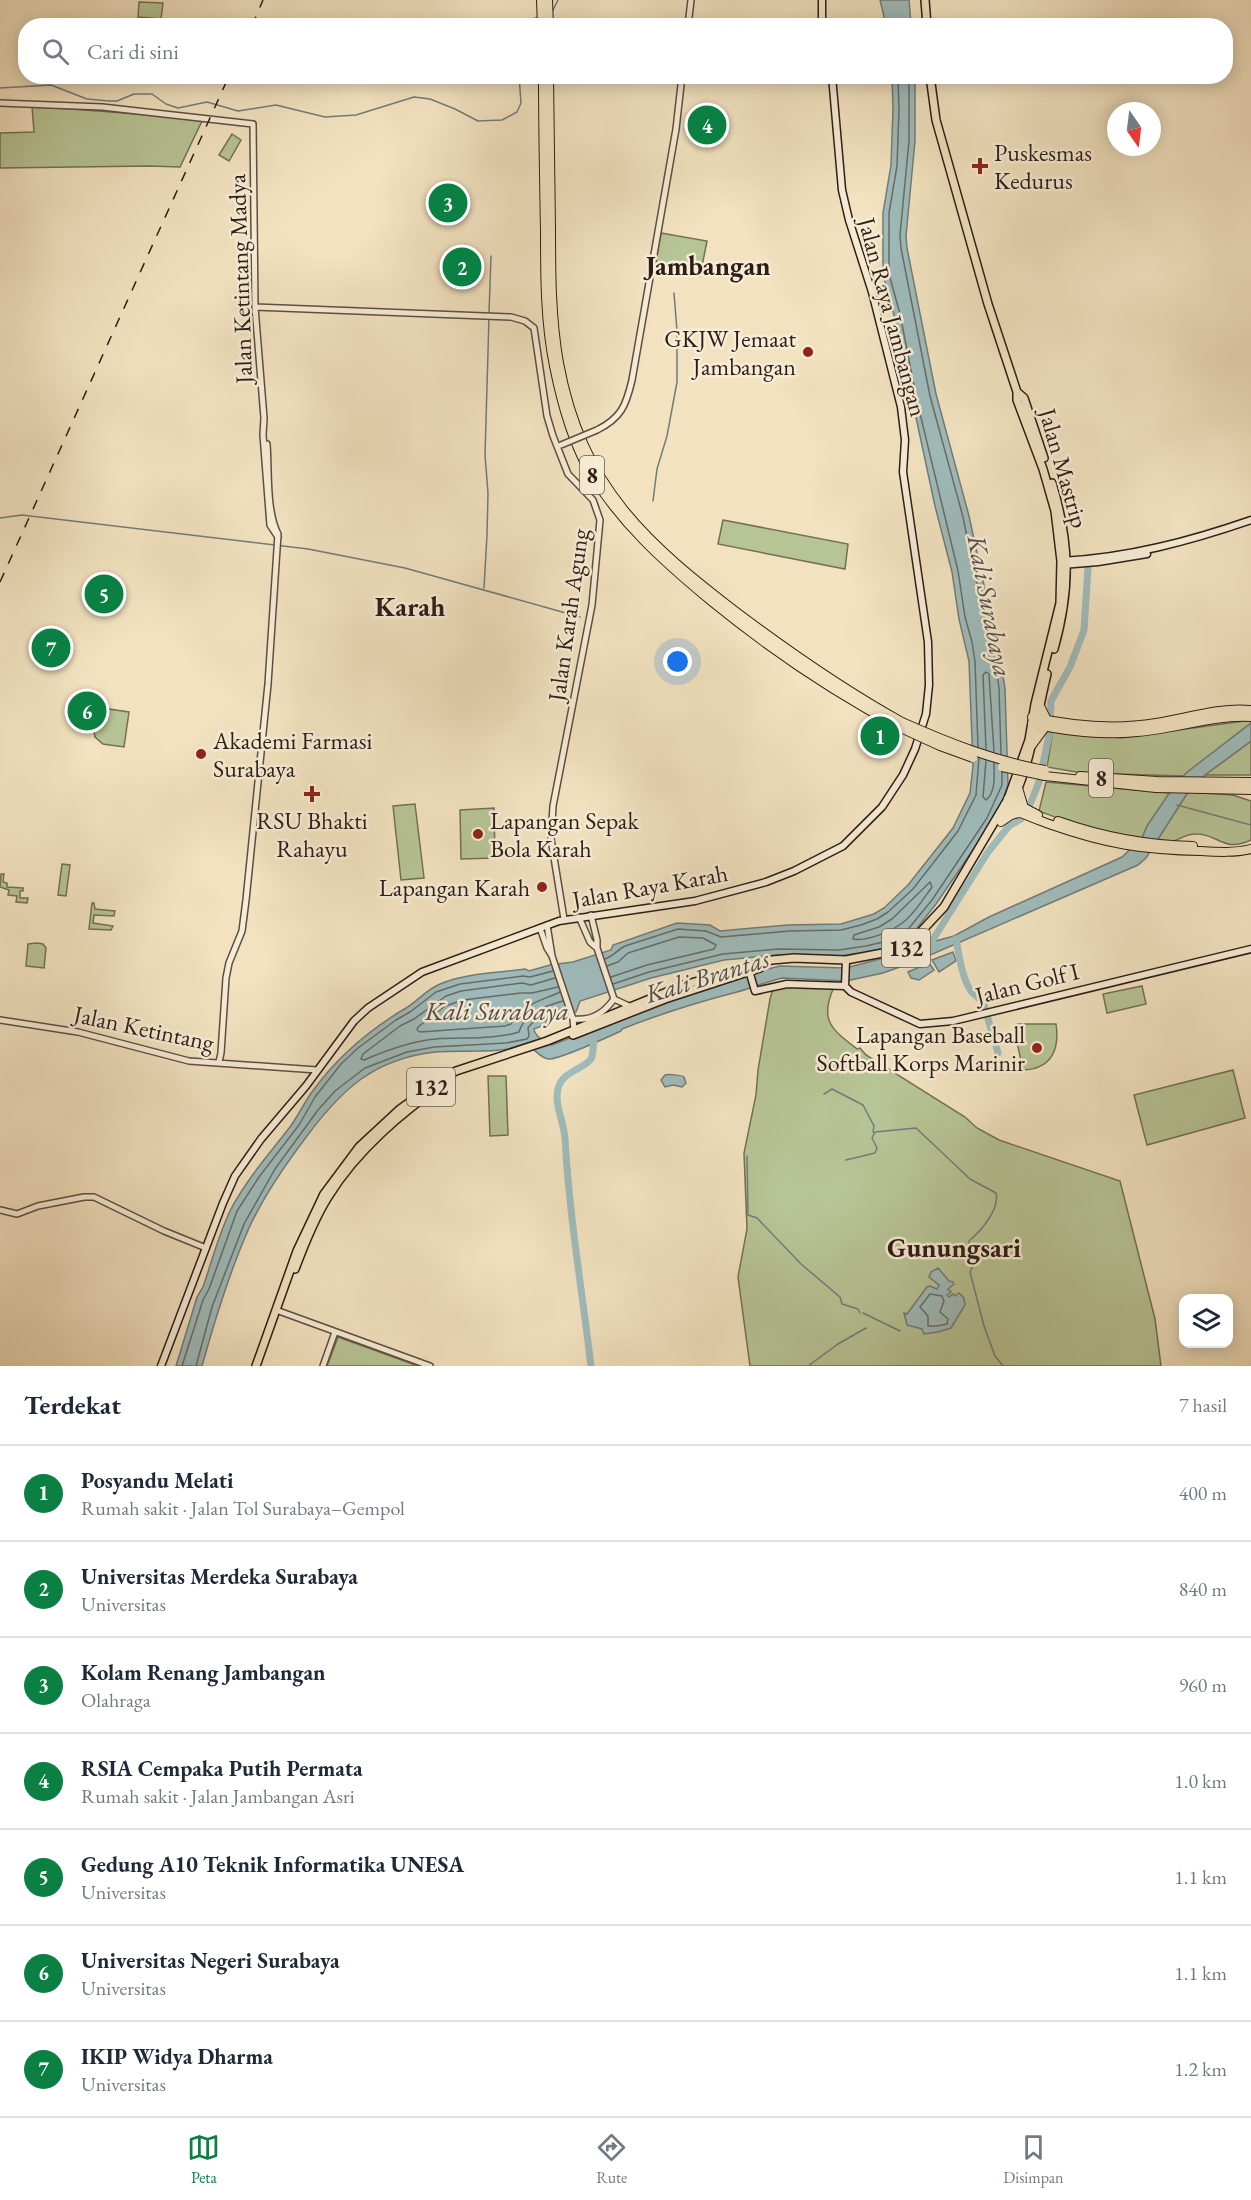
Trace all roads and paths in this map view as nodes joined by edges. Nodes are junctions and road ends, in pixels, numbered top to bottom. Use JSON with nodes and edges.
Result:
{"nodes":[{"id":1,"x":691,"y":0,"type":"edge"},
{"id":2,"x":822,"y":0,"type":"edge"},
{"id":3,"x":925,"y":0,"type":"edge"},
{"id":4,"x":545,"y":3,"type":"edge"},
{"id":5,"x":543,"y":18,"type":"edge"},
{"id":6,"x":548,"y":18,"type":"edge"},
{"id":7,"x":689,"y":18,"type":"edge"},
{"id":8,"x":822,"y":18,"type":"edge"},
{"id":9,"x":926,"y":18,"type":"edge"},
{"id":10,"x":543,"y":84,"type":"edge"},
{"id":11,"x":549,"y":84,"type":"edge"},
{"id":12,"x":681,"y":84,"type":"edge"},
{"id":13,"x":833,"y":84,"type":"edge"},
{"id":14,"x":931,"y":84,"type":"edge"},
{"id":15,"x":0,"y":103,"type":"edge"},
{"id":16,"x":255,"y":307,"type":"junction"},
{"id":17,"x":264,"y":432,"type":"junction"},
{"id":18,"x":559,"y":446,"type":"junction"},
{"id":19,"x":1251,"y":522,"type":"edge"},
{"id":20,"x":270,"y":525,"type":"junction"},
{"id":21,"x":265,"y":531,"type":"dead end"},
{"id":22,"x":1217,"y":533,"type":"junction"},
{"id":23,"x":278,"y":537,"type":"junction"},
{"id":24,"x":1097,"y":560,"type":"junction"},
{"id":25,"x":1064,"y":563,"type":"junction"},
{"id":26,"x":1040,"y":706,"type":"joint"},
{"id":27,"x":1251,"y":710,"type":"edge"},
{"id":28,"x":1251,"y":717,"type":"edge"},
{"id":29,"x":1044,"y":722,"type":"junction"},
{"id":30,"x":903,"y":726,"type":"junction"},
{"id":31,"x":1082,"y":728,"type":"junction"},
{"id":32,"x":1032,"y":745,"type":"joint"},
{"id":33,"x":1251,"y":780,"type":"edge"},
{"id":34,"x":1214,"y":785,"type":"junction"},
{"id":35,"x":1018,"y":788,"type":"junction"},
{"id":36,"x":1224,"y":790,"type":"junction"},
{"id":37,"x":1251,"y":790,"type":"edge"},
{"id":38,"x":1251,"y":797,"type":"edge"},
{"id":39,"x":1009,"y":803,"type":"junction"},
{"id":40,"x":1022,"y":811,"type":"junction"},
{"id":41,"x":1001,"y":822,"type":"junction"},
{"id":42,"x":1251,"y":844,"type":"edge"},
{"id":43,"x":843,"y":846,"type":"joint"},
{"id":44,"x":1158,"y":848,"type":"junction"},
{"id":45,"x":1251,"y":849,"type":"edge"},
{"id":46,"x":591,"y":915,"type":"junction"},
{"id":47,"x":579,"y":917,"type":"junction"},
{"id":48,"x":564,"y":919,"type":"junction"},
{"id":49,"x":544,"y":926,"type":"junction"},
{"id":50,"x":597,"y":949,"type":"junction"},
{"id":51,"x":1251,"y":949,"type":"edge"},
{"id":52,"x":846,"y":964,"type":"junction"},
{"id":53,"x":749,"y":970,"type":"junction"},
{"id":54,"x":845,"y":985,"type":"junction"},
{"id":55,"x":613,"y":997,"type":"junction"},
{"id":56,"x":632,"y":1009,"type":"junction"},
{"id":57,"x":602,"y":1013,"type":"junction"},
{"id":58,"x":610,"y":1014,"type":"junction"},
{"id":59,"x":573,"y":1017,"type":"junction"},
{"id":60,"x":0,"y":1020,"type":"edge"},
{"id":61,"x":576,"y":1031,"type":"junction"},
{"id":62,"x":219,"y":1062,"type":"junction"},
{"id":63,"x":317,"y":1071,"type":"junction"},
{"id":64,"x":0,"y":1210,"type":"edge"},
{"id":65,"x":206,"y":1248,"type":"junction"},
{"id":66,"x":277,"y":1311,"type":"junction"},
{"id":67,"x":335,"y":1332,"type":"junction"},
{"id":68,"x":161,"y":1366,"type":"edge"},
{"id":69,"x":258,"y":1366,"type":"edge"},
{"id":70,"x":323,"y":1366,"type":"edge"},
{"id":71,"x":430,"y":1366,"type":"edge"}],
"edges":[{"from":1,"to":7,"type":"street"},
{"from":2,"to":8,"type":"main road"},
{"from":3,"to":9,"type":"main road"},
{"from":4,"to":5,"type":"highway"},
{"from":4,"to":6,"type":"highway"},
{"from":10,"to":30,"type":"highway","number":"8"},
{"from":11,"to":30,"type":"highway","number":"8"},
{"from":12,"to":18,"type":"street","bridge":true},
{"from":13,"to":43,"type":"main road","name":"Jalan Raya Jambangan"},
{"from":14,"to":25,"type":"main road","name":"Jalan Mastrip"},
{"from":15,"to":16,"type":"street","name":"Jalan Ketintang Madya"},
{"from":16,"to":17,"type":"street","name":"Jalan Ketintang Madya"},
{"from":16,"to":18,"type":"street","name":"Jalan Karah Agung"},
{"from":17,"to":20,"type":"street","name":"Jalan Ketintang Madya"},
{"from":17,"to":23,"type":"street","name":"Jalan Ketintang Madya"},
{"from":18,"to":48,"type":"street","name":"Jalan Karah Agung"},
{"from":19,"to":22,"type":"main road"},
{"from":20,"to":21,"type":"street"},
{"from":20,"to":23,"type":"street","name":"Jalan Ketintang Madya"},
{"from":22,"to":24,"type":"main road"},
{"from":22,"to":24,"type":"main road"},
{"from":23,"to":62,"type":"street","name":"Jalan Ketintang Madya"},
{"from":24,"to":25,"type":"main road"},
{"from":25,"to":26,"type":"main road","name":"Jalan Mastrip"},
{"from":25,"to":29,"type":"main road","name":"Jalan Mastrip"},
{"from":26,"to":29,"type":"highway"},
{"from":27,"to":31,"type":"highway"},
{"from":28,"to":31,"type":"highway"},
{"from":29,"to":31,"type":"highway"},
{"from":29,"to":32,"type":"highway"},
{"from":29,"to":39,"type":"main road","name":"Jalan Mastrip"},
{"from":30,"to":34,"type":"highway","number":"8","bridge":true},
{"from":32,"to":35,"type":"main road"},
{"from":33,"to":34,"type":"highway","number":"8"},
{"from":34,"to":36,"type":"highway","number":"8"},
{"from":35,"to":39,"type":"main road"},
{"from":35,"to":40,"type":"highway"},
{"from":36,"to":37,"type":"highway","number":"8"},
{"from":36,"to":38,"type":"highway"},
{"from":39,"to":40,"type":"highway"},
{"from":39,"to":41,"type":"main road","number":"132"},
{"from":39,"to":52,"type":"main road","number":"132"},
{"from":40,"to":41,"type":"highway"},
{"from":40,"to":44,"type":"highway"},
{"from":41,"to":52,"type":"main road","number":"132"},
{"from":42,"to":44,"type":"highway"},
{"from":43,"to":46,"type":"main road","name":"Jalan Raya Karah"},
{"from":44,"to":45,"type":"highway"},
{"from":46,"to":47,"type":"main road","name":"Jalan Raya Karah"},
{"from":46,"to":50,"type":"street"},
{"from":47,"to":48,"type":"main road","name":"Jalan Raya Karah"},
{"from":47,"to":50,"type":"street"},
{"from":48,"to":49,"type":"main road","name":"Jalan Raya Karah"},
{"from":49,"to":59,"type":"street"},
{"from":49,"to":63,"type":"main road","name":"Jalan Raya Karah"},
{"from":50,"to":55,"type":"street"},
{"from":51,"to":54,"type":"main road","name":"Jalan Golf I"},
{"from":52,"to":53,"type":"main road","number":"132"},
{"from":52,"to":54,"type":"main road"},
{"from":53,"to":54,"type":"main road"},
{"from":53,"to":56,"type":"main road","number":"132"},
{"from":55,"to":56,"type":"street"},
{"from":55,"to":57,"type":"street"},
{"from":56,"to":58,"type":"main road","number":"132"},
{"from":56,"to":61,"type":"main road","number":"132"},
{"from":57,"to":58,"type":"street"},
{"from":57,"to":59,"type":"street"},
{"from":58,"to":61,"type":"main road","number":"132"},
{"from":59,"to":61,"type":"street"},
{"from":60,"to":62,"type":"street","name":"Jalan Ketintang"},
{"from":61,"to":66,"type":"main road","number":"132"},
{"from":62,"to":63,"type":"street","name":"Jalan Ketintang"},
{"from":63,"to":65,"type":"main road","name":"Jalan Raya Karah"},
{"from":64,"to":65,"type":"street"},
{"from":65,"to":68,"type":"main road","name":"Jalan Raya Karah"},
{"from":66,"to":67,"type":"street"},
{"from":66,"to":69,"type":"main road","number":"132"},
{"from":67,"to":70,"type":"street"},
{"from":67,"to":71,"type":"street"}]}
